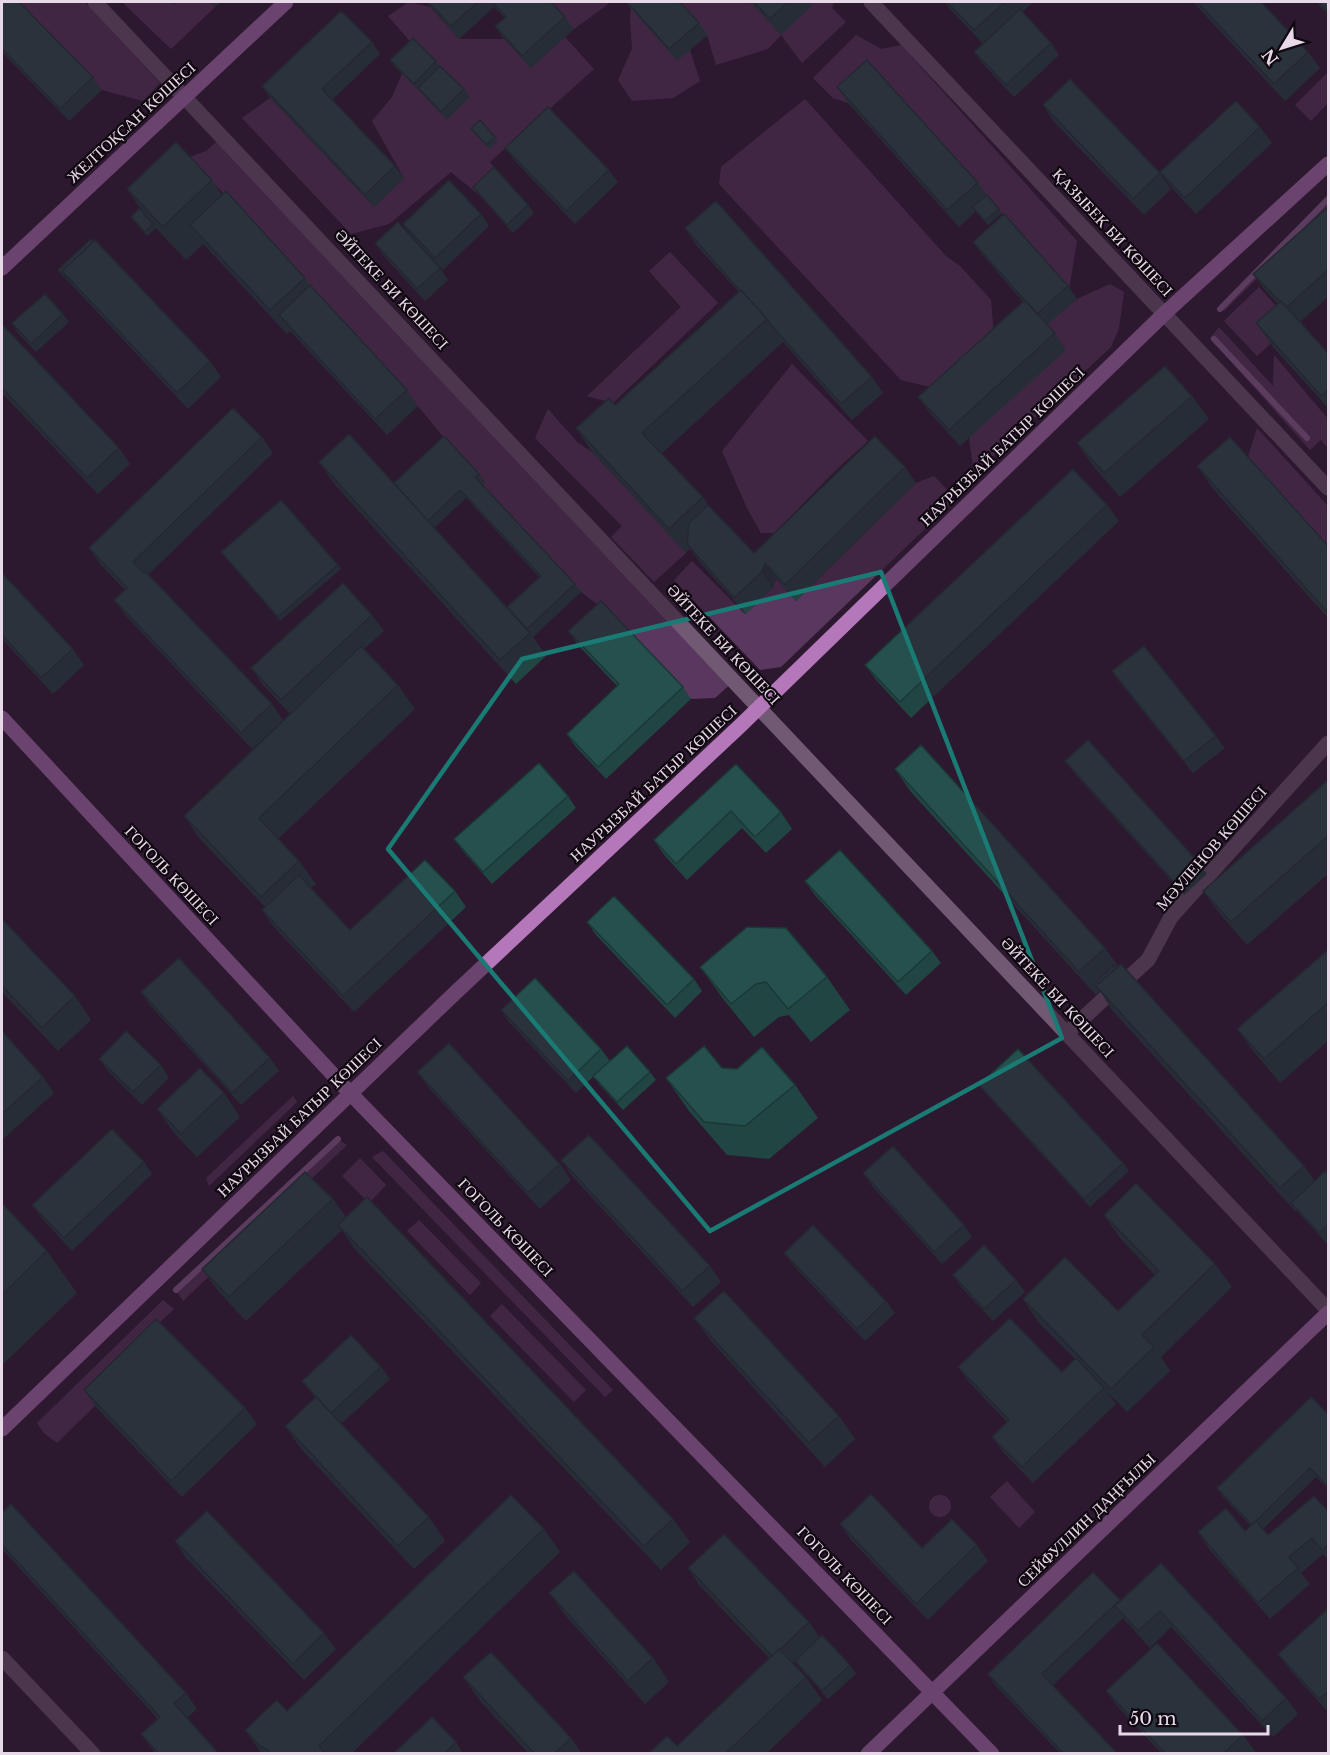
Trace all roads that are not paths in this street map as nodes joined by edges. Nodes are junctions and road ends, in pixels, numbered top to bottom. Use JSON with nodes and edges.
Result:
{"nodes":[{"id":1,"x":95,"y":2,"type":"edge"},
{"id":2,"x":286,"y":2,"type":"edge"},
{"id":3,"x":871,"y":2,"type":"edge"},
{"id":4,"x":184,"y":96,"type":"junction"},
{"id":5,"x":1329,"y":164,"type":"edge"},
{"id":6,"x":2,"y":268,"type":"edge"},
{"id":7,"x":1165,"y":313,"type":"junction"},
{"id":8,"x":1329,"y":488,"type":"edge"},
{"id":9,"x":759,"y":708,"type":"junction"},
{"id":10,"x":2,"y":718,"type":"edge"},
{"id":11,"x":1329,"y":743,"type":"edge"},
{"id":12,"x":1126,"y":980,"type":"edge"},
{"id":13,"x":1107,"y":996,"type":"edge"},
{"id":14,"x":1067,"y":1033,"type":"junction"},
{"id":15,"x":350,"y":1093,"type":"junction"},
{"id":16,"x":1329,"y":1311,"type":"edge"},
{"id":17,"x":2,"y":1429,"type":"edge"},
{"id":18,"x":2,"y":1658,"type":"edge"},
{"id":19,"x":933,"y":1691,"type":"junction"},
{"id":20,"x":93,"y":1754,"type":"edge"},
{"id":21,"x":868,"y":1754,"type":"edge"},
{"id":22,"x":992,"y":1754,"type":"edge"}],
"edges":[{"from":1,"to":4,"type":"street","name":"ӘЙТЕКЕ БИ КӨШЕСІ"},
{"from":2,"to":4,"type":"main road","name":"ЖЕЛТОҚСАН КӨШЕСІ"},
{"from":3,"to":7,"type":"street","name":"ҚАЗЫБЕК БИ КӨШЕСІ"},
{"from":4,"to":6,"type":"main road","name":"ЖЕЛТОҚСАН КӨШЕСІ"},
{"from":4,"to":9,"type":"street","name":"ӘЙТЕКЕ БИ КӨШЕСІ"},
{"from":5,"to":7,"type":"main road","name":"НАУРЫЗБАЙ БАТЫР КӨШЕСІ"},
{"from":7,"to":8,"type":"street","name":"ҚАЗЫБЕК БИ КӨШЕСІ"},
{"from":7,"to":9,"type":"main road","name":"НАУРЫЗБАЙ БАТЫР КӨШЕСІ"},
{"from":9,"to":14,"type":"street","name":"ӘЙТЕКЕ БИ КӨШЕСІ"},
{"from":9,"to":15,"type":"main road","name":"НАУРЫЗБАЙ БАТЫР КӨШЕСІ"},
{"from":10,"to":15,"type":"main road","name":"ГОГОЛЬ КӨШЕСІ"},
{"from":11,"to":12,"type":"street","name":"МӘУЛЕНОВ КӨШЕСІ"},
{"from":13,"to":14,"type":"street"},
{"from":14,"to":16,"type":"street","name":"ӘЙТЕКЕ БИ КӨШЕСІ"},
{"from":15,"to":17,"type":"main road","name":"НАУРЫЗБАЙ БАТЫР КӨШЕСІ"},
{"from":15,"to":19,"type":"main road","name":"ГОГОЛЬ КӨШЕСІ"},
{"from":16,"to":19,"type":"main road","name":"СЕЙФУЛЛИН ДАҢҒЫЛЫ"},
{"from":18,"to":20,"type":"street"},
{"from":19,"to":21,"type":"main road","name":"СЕЙФУЛЛИН ДАҢҒЫЛЫ"},
{"from":19,"to":22,"type":"main road","name":"ГОГОЛЬ КӨШЕСІ"}]}
